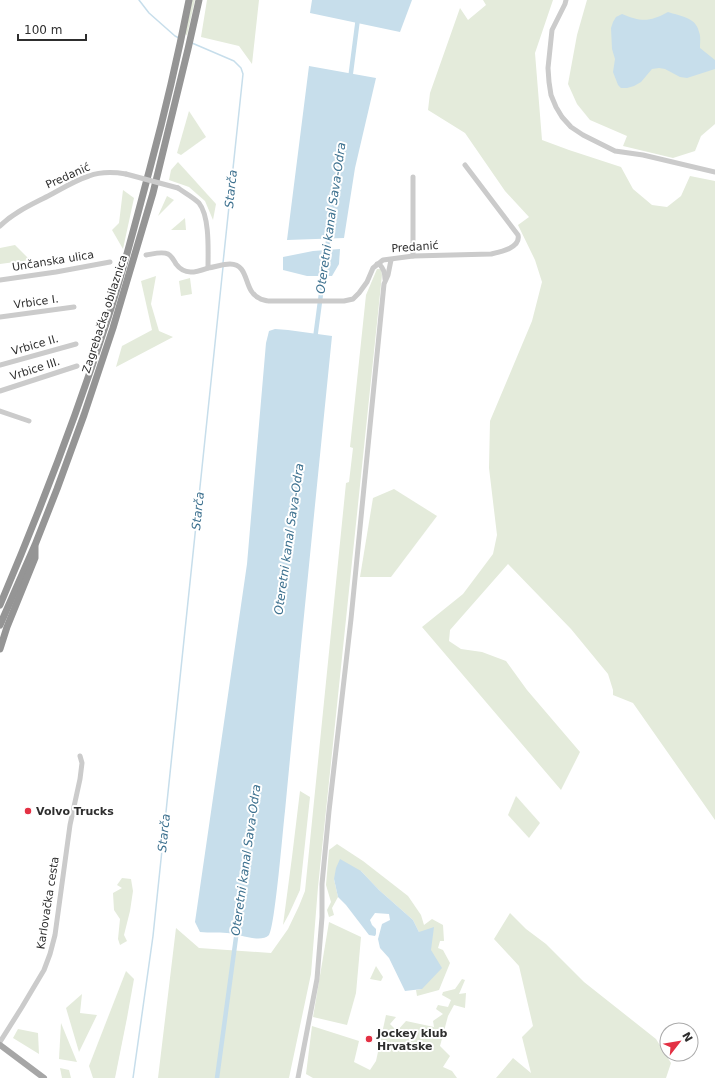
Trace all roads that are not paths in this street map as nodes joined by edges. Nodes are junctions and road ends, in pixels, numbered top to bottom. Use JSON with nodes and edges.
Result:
{"nodes":[{"id":1,"x":190,"y":0,"type":"edge"},
{"id":2,"x":199,"y":0,"type":"edge"},
{"id":3,"x":566,"y":0,"type":"edge"},
{"id":4,"x":465,"y":165,"type":"dead end"},
{"id":5,"x":715,"y":172,"type":"edge"},
{"id":6,"x":413,"y":177,"type":"dead end"},
{"id":7,"x":0,"y":226,"type":"edge"},
{"id":8,"x":146,"y":255,"type":"dead end"},
{"id":9,"x":413,"y":256,"type":"junction"},
{"id":10,"x":391,"y":260,"type":"junction"},
{"id":11,"x":110,"y":262,"type":"dead end"},
{"id":12,"x":377,"y":264,"type":"junction"},
{"id":13,"x":208,"y":268,"type":"junction"},
{"id":14,"x":0,"y":280,"type":"edge"},
{"id":15,"x":384,"y":284,"type":"junction"},
{"id":16,"x":74,"y":307,"type":"dead end"},
{"id":17,"x":0,"y":317,"type":"edge"},
{"id":18,"x":76,"y":344,"type":"dead end"},
{"id":19,"x":0,"y":365,"type":"edge"},
{"id":20,"x":77,"y":366,"type":"dead end"},
{"id":21,"x":0,"y":391,"type":"edge"},
{"id":22,"x":0,"y":411,"type":"edge"},
{"id":23,"x":29,"y":421,"type":"dead end"},
{"id":24,"x":34,"y":545,"type":"junction"},
{"id":25,"x":0,"y":605,"type":"edge"},
{"id":26,"x":0,"y":625,"type":"edge"},
{"id":27,"x":0,"y":648,"type":"edge"},
{"id":28,"x":80,"y":756,"type":"dead end"},
{"id":29,"x":0,"y":1042,"type":"edge"},
{"id":30,"x":0,"y":1045,"type":"edge"},
{"id":31,"x":44,"y":1078,"type":"edge"},
{"id":32,"x":298,"y":1078,"type":"edge"}],
"edges":[{"from":1,"to":25,"type":"highway","name":"Zagrebačka obilaznica"},
{"from":2,"to":24,"type":"highway","name":"Zagrebačka obilaznica"},
{"from":3,"to":5,"type":"street"},
{"from":4,"to":9,"type":"street","name":"Predanić"},
{"from":6,"to":9,"type":"street"},
{"from":7,"to":13,"type":"street","name":"Predanić","bridge":true},
{"from":8,"to":13,"type":"street"},
{"from":9,"to":10,"type":"street","name":"Predanić"},
{"from":10,"to":12,"type":"street","name":"Predanić"},
{"from":10,"to":15,"type":"street"},
{"from":11,"to":14,"type":"street","name":"Unčanska ulica"},
{"from":12,"to":13,"type":"street"},
{"from":12,"to":15,"type":"street"},
{"from":15,"to":32,"type":"street"},
{"from":16,"to":17,"type":"street","name":"Vrbice I."},
{"from":18,"to":19,"type":"street","name":"Vrbice II."},
{"from":20,"to":21,"type":"street","name":"Vrbice III."},
{"from":22,"to":23,"type":"street"},
{"from":24,"to":26,"type":"highway","name":"Zagrebačka obilaznica"},
{"from":24,"to":27,"type":"highway"},
{"from":28,"to":29,"type":"street","name":"Karlovačka cesta"},
{"from":30,"to":31,"type":"main road"}]}
